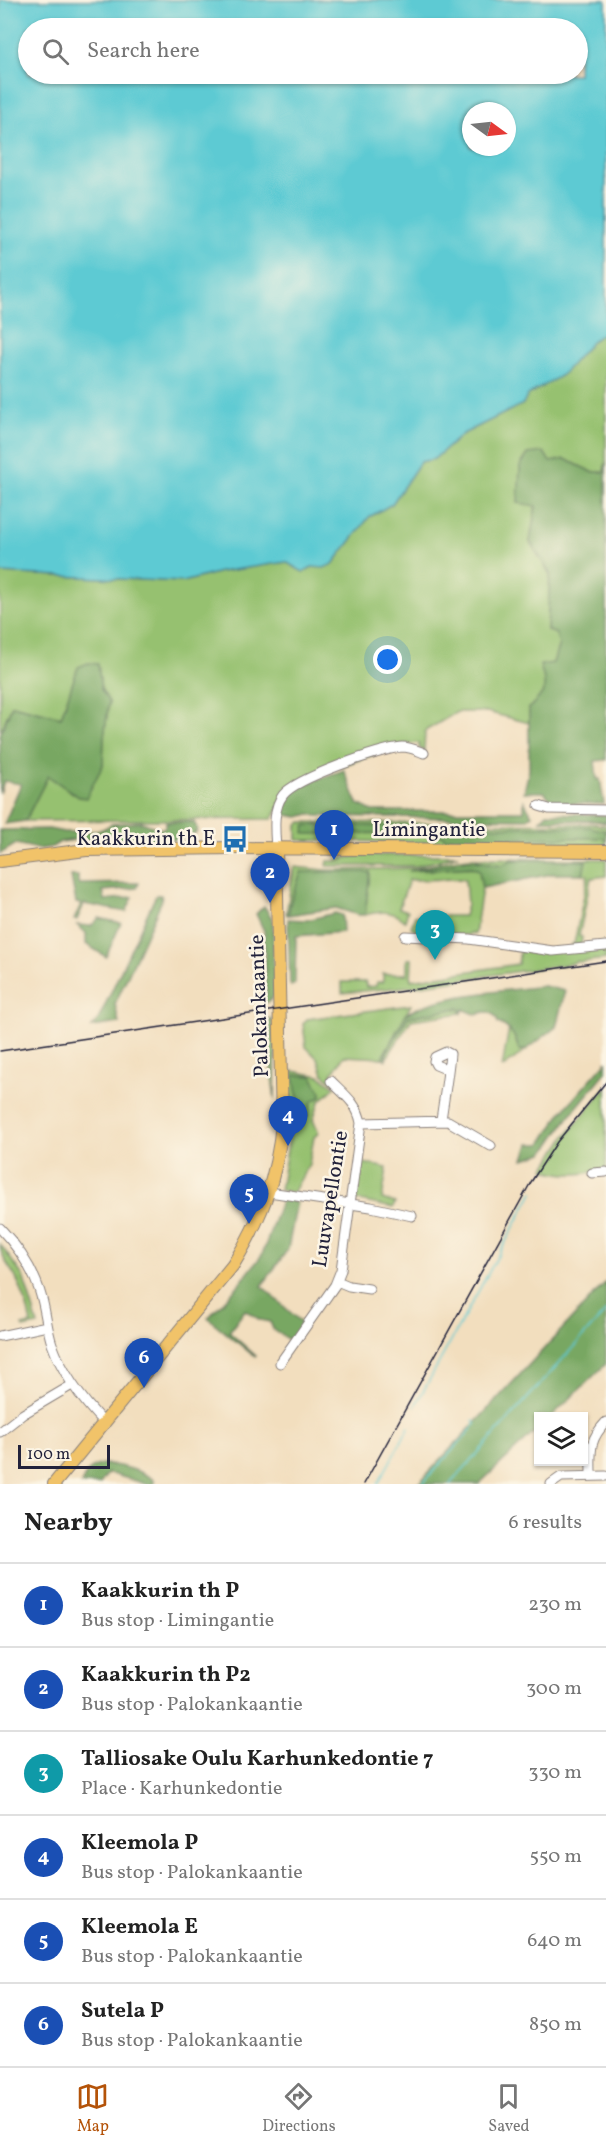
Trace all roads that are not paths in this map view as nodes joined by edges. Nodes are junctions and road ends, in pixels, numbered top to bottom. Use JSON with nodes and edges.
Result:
{"nodes":[{"id":1,"x":424,"y":753,"type":"dead end"},
{"id":2,"x":539,"y":806,"type":"dead end"},
{"id":3,"x":606,"y":810,"type":"edge"},
{"id":4,"x":276,"y":849,"type":"junction"},
{"id":5,"x":606,"y":851,"type":"edge"},
{"id":6,"x":0,"y":861,"type":"edge"},
{"id":7,"x":405,"y":936,"type":"dead end"},
{"id":8,"x":606,"y":946,"type":"edge"},
{"id":9,"x":448,"y":1070,"type":"dead end"},
{"id":10,"x":331,"y":1081,"type":"dead end"},
{"id":11,"x":441,"y":1120,"type":"junction"},
{"id":12,"x":361,"y":1123,"type":"junction"},
{"id":13,"x":491,"y":1146,"type":"dead end"},
{"id":14,"x":606,"y":1172,"type":"edge"},
{"id":15,"x":592,"y":1173,"type":"dead end"},
{"id":16,"x":269,"y":1192,"type":"junction"},
{"id":17,"x":350,"y":1204,"type":"junction"},
{"id":18,"x":412,"y":1216,"type":"dead end"},
{"id":19,"x":0,"y":1228,"type":"edge"},
{"id":20,"x":337,"y":1281,"type":"junction"},
{"id":21,"x":369,"y":1289,"type":"dead end"},
{"id":22,"x":47,"y":1326,"type":"junction"},
{"id":23,"x":0,"y":1336,"type":"edge"},
{"id":24,"x":280,"y":1363,"type":"dead end"},
{"id":25,"x":72,"y":1384,"type":"junction"},
{"id":26,"x":606,"y":1422,"type":"edge"},
{"id":27,"x":105,"y":1424,"type":"junction"},
{"id":28,"x":0,"y":1432,"type":"edge"},
{"id":29,"x":591,"y":1476,"type":"junction"},
{"id":30,"x":606,"y":1476,"type":"edge"},
{"id":31,"x":54,"y":1484,"type":"edge"},
{"id":32,"x":551,"y":1484,"type":"edge"}],
"edges":[{"from":1,"to":4,"type":"street"},
{"from":2,"to":3,"type":"street"},
{"from":4,"to":5,"type":"main road","name":"Limingantie"},
{"from":4,"to":6,"type":"main road","name":"Limingantie"},
{"from":4,"to":16,"type":"main road","name":"Palokankaantie"},
{"from":7,"to":8,"type":"street"},
{"from":9,"to":11,"type":"street"},
{"from":10,"to":12,"type":"street"},
{"from":11,"to":12,"type":"street"},
{"from":11,"to":13,"type":"street"},
{"from":12,"to":17,"type":"street","name":"Luuvapellontie"},
{"from":14,"to":15,"type":"street"},
{"from":16,"to":17,"type":"street"},
{"from":16,"to":27,"type":"main road","name":"Palokankaantie"},
{"from":17,"to":18,"type":"street"},
{"from":17,"to":20,"type":"street","name":"Luuvapellontie"},
{"from":19,"to":22,"type":"street"},
{"from":20,"to":21,"type":"street","name":"Luuvapellontie"},
{"from":20,"to":24,"type":"street","name":"Luuvapellontie"},
{"from":22,"to":23,"type":"street"},
{"from":22,"to":25,"type":"street"},
{"from":25,"to":27,"type":"street"},
{"from":25,"to":28,"type":"street"},
{"from":26,"to":29,"type":"street"},
{"from":27,"to":31,"type":"main road","name":"Palokankaantie"},
{"from":29,"to":30,"type":"street"},
{"from":29,"to":32,"type":"street"}]}
